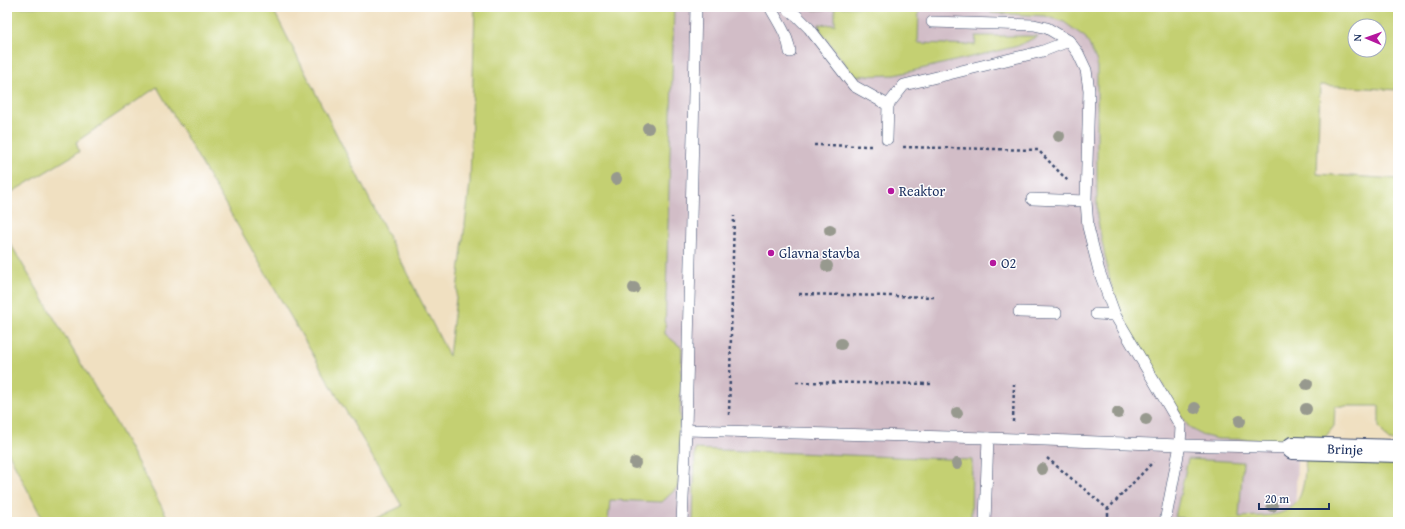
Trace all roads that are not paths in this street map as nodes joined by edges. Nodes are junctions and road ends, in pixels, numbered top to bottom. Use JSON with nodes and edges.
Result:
{"nodes":[{"id":1,"x":696,"y":7,"type":"edge"},
{"id":2,"x":770,"y":7,"type":"edge"},
{"id":3,"x":785,"y":7,"type":"edge"},
{"id":4,"x":932,"y":22,"type":"dead end"},
{"id":5,"x":1069,"y":41,"type":"junction"},
{"id":6,"x":790,"y":52,"type":"dead end"},
{"id":7,"x":888,"y":105,"type":"junction"},
{"id":8,"x":887,"y":139,"type":"dead end"},
{"id":9,"x":1032,"y":199,"type":"dead end"},
{"id":10,"x":1086,"y":201,"type":"junction"},
{"id":11,"x":1019,"y":312,"type":"dead end"},
{"id":12,"x":1056,"y":313,"type":"dead end"},
{"id":13,"x":1096,"y":314,"type":"dead end"},
{"id":14,"x":1115,"y":315,"type":"junction"},
{"id":15,"x":686,"y":430,"type":"junction"},
{"id":16,"x":988,"y":438,"type":"junction"},
{"id":17,"x":1175,"y":445,"type":"junction"},
{"id":18,"x":1293,"y":448,"type":"joint"},
{"id":19,"x":1398,"y":451,"type":"edge"},
{"id":20,"x":682,"y":522,"type":"edge"},
{"id":21,"x":985,"y":522,"type":"edge"},
{"id":22,"x":1165,"y":522,"type":"edge"}],
"edges":[{"from":1,"to":15,"type":"lane"},
{"from":2,"to":6,"type":"lane"},
{"from":3,"to":7,"type":"lane"},
{"from":4,"to":5,"type":"lane"},
{"from":5,"to":7,"type":"lane"},
{"from":5,"to":10,"type":"lane"},
{"from":7,"to":8,"type":"lane"},
{"from":9,"to":10,"type":"lane"},
{"from":10,"to":14,"type":"lane"},
{"from":11,"to":12,"type":"lane"},
{"from":13,"to":14,"type":"lane"},
{"from":14,"to":17,"type":"lane"},
{"from":15,"to":16,"type":"lane"},
{"from":15,"to":20,"type":"lane"},
{"from":16,"to":17,"type":"lane"},
{"from":16,"to":21,"type":"lane"},
{"from":17,"to":18,"type":"lane"},
{"from":17,"to":22,"type":"lane"},
{"from":18,"to":19,"type":"street","name":"Brinje"}]}
